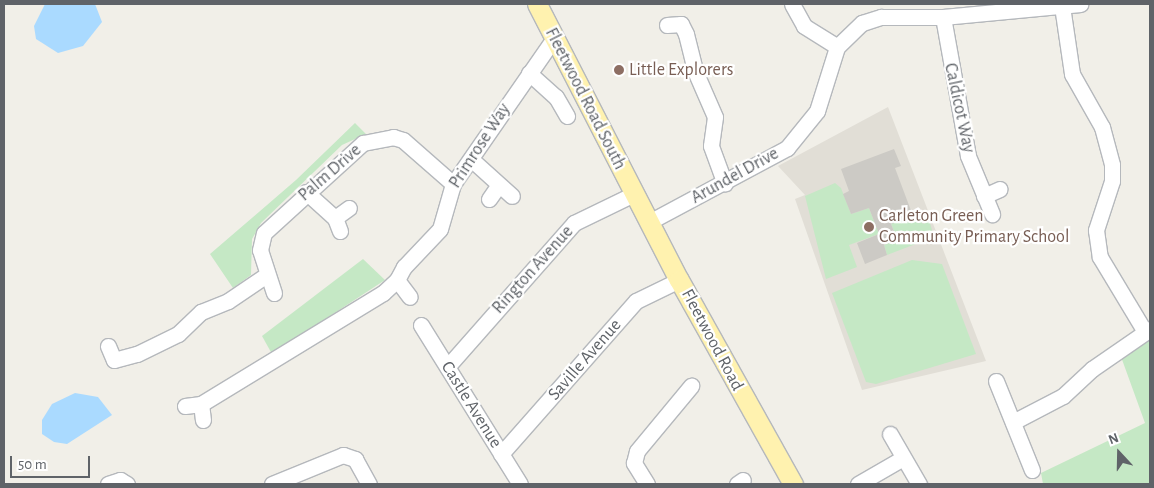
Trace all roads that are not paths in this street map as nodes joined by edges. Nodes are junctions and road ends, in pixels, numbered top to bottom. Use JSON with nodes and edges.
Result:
{"nodes":[{"id":1,"x":537,"y":4,"type":"edge"},
{"id":2,"x":792,"y":4,"type":"edge"},
{"id":3,"x":1080,"y":4,"type":"edge"},
{"id":4,"x":1062,"y":6,"type":"junction"},
{"id":5,"x":942,"y":17,"type":"junction"},
{"id":6,"x":676,"y":20,"type":"dead end"},
{"id":7,"x":554,"y":38,"type":"junction"},
{"id":8,"x":837,"y":48,"type":"junction"},
{"id":9,"x":529,"y":73,"type":"junction"},
{"id":10,"x":567,"y":116,"type":"dead end"},
{"id":11,"x":472,"y":159,"type":"junction"},
{"id":12,"x":453,"y":184,"type":"junction"},
{"id":13,"x":725,"y":184,"type":"junction"},
{"id":14,"x":498,"y":186,"type":"junction"},
{"id":15,"x":1000,"y":190,"type":"dead end"},
{"id":16,"x":306,"y":192,"type":"junction"},
{"id":17,"x":634,"y":194,"type":"junction"},
{"id":18,"x":512,"y":196,"type":"dead end"},
{"id":19,"x":984,"y":196,"type":"junction"},
{"id":20,"x":489,"y":199,"type":"dead end"},
{"id":21,"x":349,"y":208,"type":"dead end"},
{"id":22,"x":992,"y":214,"type":"dead end"},
{"id":23,"x":649,"y":222,"type":"junction"},
{"id":24,"x":266,"y":276,"type":"junction"},
{"id":25,"x":397,"y":280,"type":"junction"},
{"id":26,"x":679,"y":280,"type":"junction"},
{"id":27,"x":274,"y":294,"type":"dead end"},
{"id":28,"x":410,"y":297,"type":"dead end"},
{"id":29,"x":421,"y":325,"type":"dead end"},
{"id":30,"x":1148,"y":331,"type":"edge"},
{"id":31,"x":108,"y":358,"type":"dead end"},
{"id":32,"x":448,"y":366,"type":"junction"},
{"id":33,"x":996,"y":381,"type":"dead end"},
{"id":34,"x":691,"y":386,"type":"dead end"},
{"id":35,"x":201,"y":404,"type":"junction"},
{"id":36,"x":185,"y":406,"type":"dead end"},
{"id":37,"x":204,"y":420,"type":"dead end"},
{"id":38,"x":1013,"y":422,"type":"junction"},
{"id":39,"x":890,"y":434,"type":"dead end"},
{"id":40,"x":501,"y":454,"type":"junction"},
{"id":41,"x":903,"y":458,"type":"junction"},
{"id":42,"x":1032,"y":470,"type":"dead end"},
{"id":43,"x":108,"y":484,"type":"edge"},
{"id":44,"x":127,"y":484,"type":"edge"},
{"id":45,"x":272,"y":484,"type":"edge"},
{"id":46,"x":369,"y":484,"type":"edge"},
{"id":47,"x":520,"y":484,"type":"edge"},
{"id":48,"x":647,"y":484,"type":"edge"},
{"id":49,"x":793,"y":484,"type":"edge"},
{"id":50,"x":858,"y":484,"type":"edge"},
{"id":51,"x":919,"y":484,"type":"edge"}],
"edges":[{"from":1,"to":7,"type":"main road","name":"Fleetwood Road South"},
{"from":2,"to":8,"type":"street"},
{"from":3,"to":4,"type":"street","name":"Arundel Drive"},
{"from":4,"to":5,"type":"street","name":"Arundel Drive"},
{"from":4,"to":30,"type":"street"},
{"from":5,"to":8,"type":"street","name":"Arundel Drive"},
{"from":5,"to":19,"type":"street","name":"Caldicot Way"},
{"from":6,"to":13,"type":"street"},
{"from":7,"to":9,"type":"street","name":"Primrose Way"},
{"from":7,"to":17,"type":"main road","name":"Fleetwood Road South"},
{"from":8,"to":13,"type":"street","name":"Arundel Drive"},
{"from":9,"to":10,"type":"street"},
{"from":9,"to":11,"type":"street","name":"Primrose Way"},
{"from":11,"to":12,"type":"street","name":"Primrose Way"},
{"from":11,"to":14,"type":"street"},
{"from":12,"to":16,"type":"street","name":"Palm Drive"},
{"from":12,"to":25,"type":"street","name":"Primrose Way"},
{"from":13,"to":23,"type":"street","name":"Arundel Drive"},
{"from":14,"to":18,"type":"street"},
{"from":14,"to":20,"type":"street"},
{"from":15,"to":19,"type":"street"},
{"from":16,"to":21,"type":"street"},
{"from":16,"to":24,"type":"street","name":"Palm Drive"},
{"from":17,"to":23,"type":"main road","name":"Fleetwood Road"},
{"from":17,"to":32,"type":"street","name":"Rington Avenue"},
{"from":19,"to":22,"type":"street","name":"Caldicot Way"},
{"from":23,"to":26,"type":"main road","name":"Fleetwood Road"},
{"from":24,"to":27,"type":"street","name":"Palm Drive"},
{"from":24,"to":31,"type":"street"},
{"from":25,"to":28,"type":"street"},
{"from":25,"to":35,"type":"street","name":"Primrose Way"},
{"from":26,"to":40,"type":"street","name":"Saville Avenue"},
{"from":26,"to":49,"type":"main road","name":"Fleetwood Road"},
{"from":29,"to":32,"type":"street","name":"Castle Avenue"},
{"from":30,"to":38,"type":"street"},
{"from":32,"to":40,"type":"street","name":"Castle Avenue"},
{"from":33,"to":38,"type":"street"},
{"from":34,"to":48,"type":"street"},
{"from":35,"to":36,"type":"street","name":"Primrose Way"},
{"from":35,"to":37,"type":"street"},
{"from":38,"to":42,"type":"street"},
{"from":39,"to":41,"type":"street"},
{"from":40,"to":47,"type":"street","name":"Castle Avenue"},
{"from":41,"to":50,"type":"street"},
{"from":41,"to":51,"type":"street"},
{"from":43,"to":44,"type":"street"},
{"from":45,"to":46,"type":"street"}]}
